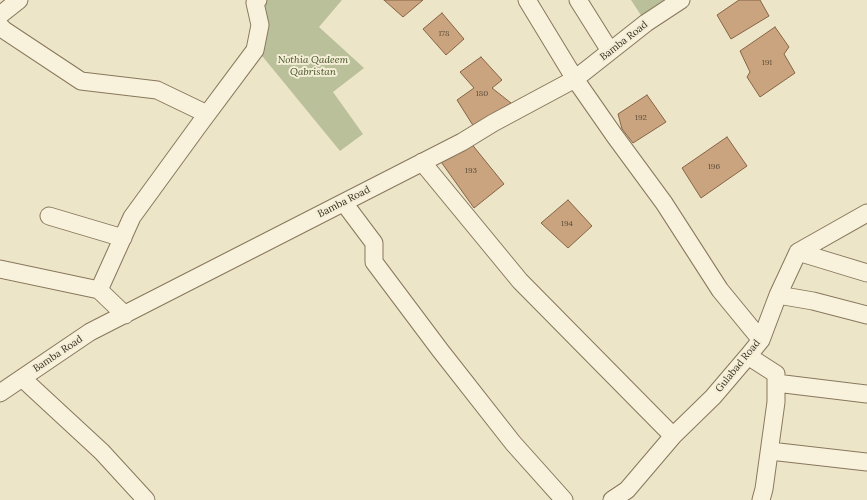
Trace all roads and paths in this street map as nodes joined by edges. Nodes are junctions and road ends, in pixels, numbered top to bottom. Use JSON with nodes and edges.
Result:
{"nodes":[{"id":1,"x":19,"y":0,"type":"edge"},
{"id":2,"x":258,"y":0,"type":"edge"},
{"id":3,"x":527,"y":0,"type":"edge"},
{"id":4,"x":578,"y":0,"type":"edge"},
{"id":5,"x":681,"y":0,"type":"edge"},
{"id":6,"x":0,"y":15,"type":"edge"},
{"id":7,"x":0,"y":26,"type":"edge"},
{"id":8,"x":610,"y":51,"type":"junction"},
{"id":9,"x":575,"y":79,"type":"junction"},
{"id":10,"x":207,"y":114,"type":"junction"},
{"id":11,"x":422,"y":162,"type":"junction"},
{"id":12,"x":344,"y":203,"type":"junction"},
{"id":13,"x":867,"y":213,"type":"edge"},
{"id":14,"x":49,"y":216,"type":"dead end"},
{"id":15,"x":123,"y":238,"type":"junction"},
{"id":16,"x":798,"y":252,"type":"junction"},
{"id":17,"x":0,"y":269,"type":"edge"},
{"id":18,"x":867,"y":273,"type":"edge"},
{"id":19,"x":99,"y":290,"type":"junction"},
{"id":20,"x":778,"y":295,"type":"junction"},
{"id":21,"x":125,"y":315,"type":"junction"},
{"id":22,"x":867,"y":315,"type":"edge"},
{"id":23,"x":760,"y":340,"type":"junction"},
{"id":24,"x":748,"y":356,"type":"junction"},
{"id":25,"x":22,"y":378,"type":"junction"},
{"id":26,"x":776,"y":383,"type":"junction"},
{"id":27,"x":0,"y":393,"type":"edge"},
{"id":28,"x":867,"y":394,"type":"edge"},
{"id":29,"x":673,"y":436,"type":"junction"},
{"id":30,"x":770,"y":451,"type":"junction"},
{"id":31,"x":867,"y":462,"type":"edge"},
{"id":32,"x":146,"y":500,"type":"edge"},
{"id":33,"x":564,"y":500,"type":"edge"},
{"id":34,"x":612,"y":500,"type":"edge"},
{"id":35,"x":761,"y":500,"type":"edge"}],
"edges":[{"from":1,"to":6,"type":"street"},
{"from":2,"to":10,"type":"street"},
{"from":3,"to":9,"type":"street"},
{"from":4,"to":8,"type":"street"},
{"from":5,"to":8,"type":"street","name":"Bamba Road"},
{"from":7,"to":10,"type":"street"},
{"from":8,"to":9,"type":"street","name":"Bamba Road"},
{"from":9,"to":11,"type":"street","name":"Bamba Road"},
{"from":9,"to":23,"type":"street"},
{"from":10,"to":15,"type":"street"},
{"from":11,"to":12,"type":"street","name":"Bamba Road"},
{"from":11,"to":29,"type":"street"},
{"from":12,"to":21,"type":"street","name":"Bamba Road"},
{"from":12,"to":33,"type":"street"},
{"from":13,"to":16,"type":"street"},
{"from":14,"to":15,"type":"street"},
{"from":15,"to":19,"type":"street"},
{"from":16,"to":18,"type":"street"},
{"from":16,"to":20,"type":"street","name":"Gulabad Road"},
{"from":17,"to":19,"type":"street"},
{"from":19,"to":21,"type":"street"},
{"from":20,"to":22,"type":"street"},
{"from":20,"to":23,"type":"street","name":"Gulabad Road"},
{"from":21,"to":25,"type":"street","name":"Bamba Road"},
{"from":23,"to":24,"type":"street","name":"Gulabad Road"},
{"from":24,"to":26,"type":"street"},
{"from":24,"to":29,"type":"street","name":"Gulabad Road"},
{"from":25,"to":27,"type":"street","name":"Bamba Road"},
{"from":25,"to":32,"type":"street"},
{"from":26,"to":28,"type":"street"},
{"from":26,"to":30,"type":"street"},
{"from":29,"to":34,"type":"street","name":"Gulabad Road"},
{"from":30,"to":31,"type":"street"},
{"from":30,"to":35,"type":"street"}]}
